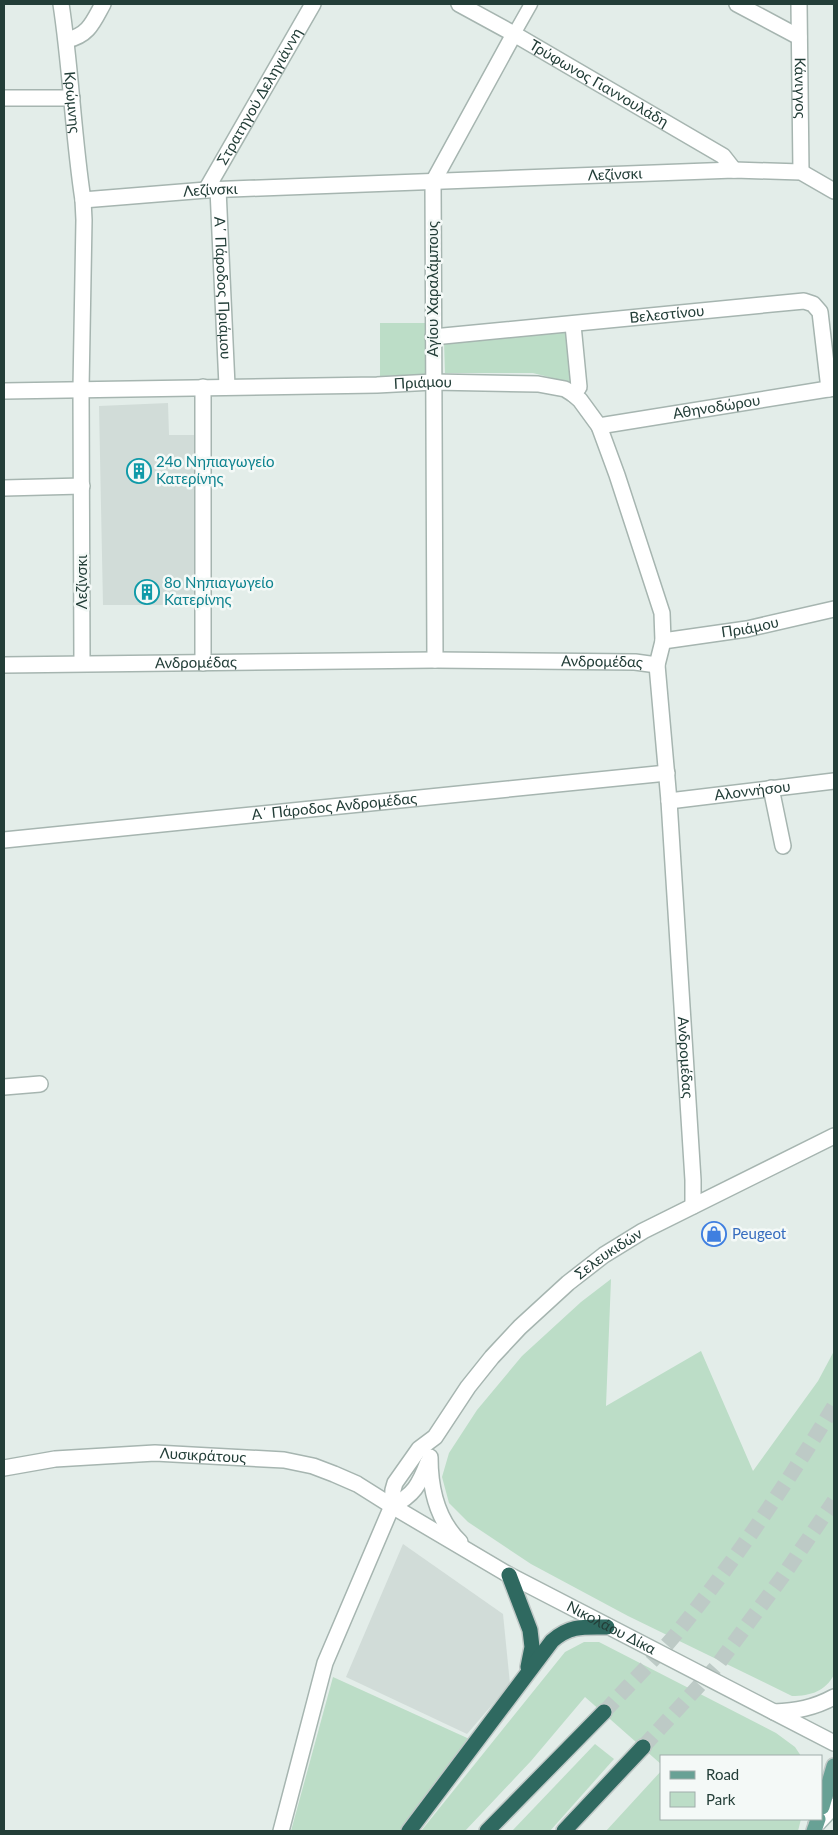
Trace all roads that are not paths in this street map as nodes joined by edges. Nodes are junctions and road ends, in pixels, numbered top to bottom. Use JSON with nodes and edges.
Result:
{"nodes":[{"id":1,"x":61,"y":4,"type":"edge"},
{"id":2,"x":103,"y":4,"type":"edge"},
{"id":3,"x":313,"y":4,"type":"edge"},
{"id":4,"x":459,"y":4,"type":"edge"},
{"id":5,"x":531,"y":4,"type":"edge"},
{"id":6,"x":736,"y":4,"type":"edge"},
{"id":7,"x":799,"y":4,"type":"edge"},
{"id":8,"x":514,"y":34,"type":"junction"},
{"id":9,"x":799,"y":37,"type":"junction"},
{"id":10,"x":67,"y":40,"type":"junction"},
{"id":11,"x":4,"y":98,"type":"edge"},
{"id":12,"x":72,"y":98,"type":"junction"},
{"id":13,"x":734,"y":170,"type":"junction"},
{"id":14,"x":801,"y":172,"type":"junction"},
{"id":15,"x":433,"y":182,"type":"junction"},
{"id":16,"x":212,"y":190,"type":"junction"},
{"id":17,"x":834,"y":191,"type":"edge"},
{"id":18,"x":83,"y":200,"type":"junction"},
{"id":19,"x":573,"y":325,"type":"junction"},
{"id":20,"x":433,"y":338,"type":"junction"},
{"id":21,"x":433,"y":382,"type":"junction"},
{"id":22,"x":227,"y":386,"type":"junction"},
{"id":23,"x":203,"y":387,"type":"junction"},
{"id":24,"x":81,"y":389,"type":"junction"},
{"id":25,"x":832,"y":389,"type":"edge"},
{"id":26,"x":4,"y":391,"type":"edge"},
{"id":27,"x":573,"y":394,"type":"junction"},
{"id":28,"x":599,"y":426,"type":"junction"},
{"id":29,"x":82,"y":486,"type":"junction"},
{"id":30,"x":4,"y":488,"type":"edge"},
{"id":31,"x":834,"y":609,"type":"edge"},
{"id":32,"x":663,"y":641,"type":"junction"},
{"id":33,"x":435,"y":660,"type":"junction"},
{"id":34,"x":82,"y":663,"type":"junction"},
{"id":35,"x":203,"y":663,"type":"junction"},
{"id":36,"x":4,"y":665,"type":"edge"},
{"id":37,"x":657,"y":665,"type":"junction"},
{"id":38,"x":667,"y":773,"type":"junction"},
{"id":39,"x":834,"y":781,"type":"edge"},
{"id":40,"x":771,"y":788,"type":"junction"},
{"id":41,"x":669,"y":801,"type":"junction"},
{"id":42,"x":4,"y":840,"type":"edge"},
{"id":43,"x":783,"y":846,"type":"dead end"},
{"id":44,"x":40,"y":1084,"type":"dead end"},
{"id":45,"x":4,"y":1087,"type":"edge"},
{"id":46,"x":834,"y":1136,"type":"edge"},
{"id":47,"x":692,"y":1206,"type":"junction"},
{"id":48,"x":435,"y":1437,"type":"junction"},
{"id":49,"x":430,"y":1457,"type":"junction"},
{"id":50,"x":4,"y":1468,"type":"edge"},
{"id":51,"x":392,"y":1506,"type":"junction"},
{"id":52,"x":472,"y":1554,"type":"junction"},
{"id":53,"x":509,"y":1575,"type":"junction"},
{"id":54,"x":607,"y":1627,"type":"junction"},
{"id":55,"x":526,"y":1674,"type":"junction"},
{"id":56,"x":834,"y":1697,"type":"edge"},
{"id":57,"x":604,"y":1712,"type":"tunnel mouth"},
{"id":58,"x":773,"y":1712,"type":"junction"},
{"id":59,"x":834,"y":1743,"type":"edge"},
{"id":60,"x":644,"y":1748,"type":"tunnel mouth"},
{"id":61,"x":834,"y":1766,"type":"edge"},
{"id":62,"x":823,"y":1804,"type":"edge"},
{"id":63,"x":834,"y":1806,"type":"edge"},
{"id":64,"x":823,"y":1818,"type":"edge"},
{"id":65,"x":280,"y":1831,"type":"edge"},
{"id":66,"x":408,"y":1831,"type":"edge"},
{"id":67,"x":487,"y":1831,"type":"edge"},
{"id":68,"x":564,"y":1831,"type":"edge"}],
"edges":[{"from":1,"to":10,"type":"street","name":"Κρώμνης"},
{"from":2,"to":10,"type":"street"},
{"from":3,"to":16,"type":"street","name":"Στρατηγού Δεληγιάννη"},
{"from":4,"to":8,"type":"street","name":"Τρύφωνος Γιαννουλάδη"},
{"from":5,"to":8,"type":"street","name":"Αγίου Χαραλάμπους"},
{"from":6,"to":9,"type":"street"},
{"from":7,"to":9,"type":"street","name":"Κάνιγγος"},
{"from":8,"to":13,"type":"street","name":"Τρύφωνος Γιαννουλάδη"},
{"from":8,"to":15,"type":"street","name":"Αγίου Χαραλάμπους"},
{"from":9,"to":14,"type":"street","name":"Κάνιγγος"},
{"from":10,"to":12,"type":"street","name":"Κρώμνης"},
{"from":11,"to":12,"type":"street"},
{"from":12,"to":18,"type":"street","name":"Κρώμνης"},
{"from":13,"to":14,"type":"street","name":"Λεζίνσκι"},
{"from":13,"to":15,"type":"street","name":"Λεζίνσκι"},
{"from":14,"to":17,"type":"street"},
{"from":15,"to":16,"type":"street","name":"Λεζίνσκι"},
{"from":15,"to":20,"type":"street","name":"Αγίου Χαραλάμπους"},
{"from":16,"to":18,"type":"street","name":"Λεζίνσκι"},
{"from":16,"to":22,"type":"street","name":"Α΄ Πάροδος Πριάμου"},
{"from":18,"to":24,"type":"street","name":"Λεζίνσκι"},
{"from":19,"to":20,"type":"street","name":"Βελεστίνου"},
{"from":19,"to":25,"type":"street","name":"Βελεστίνου"},
{"from":19,"to":27,"type":"street"},
{"from":20,"to":21,"type":"street","name":"Αγίου Χαραλάμπους"},
{"from":21,"to":22,"type":"street","name":"Πριάμου"},
{"from":21,"to":27,"type":"street","name":"Πριάμου"},
{"from":21,"to":33,"type":"street","name":"Αγίου Χαραλάμπους"},
{"from":22,"to":23,"type":"street","name":"Πριάμου"},
{"from":23,"to":24,"type":"street","name":"Πριάμου"},
{"from":23,"to":35,"type":"street"},
{"from":24,"to":26,"type":"street","name":"Πριάμου"},
{"from":24,"to":29,"type":"street","name":"Λεζίνσκι"},
{"from":25,"to":28,"type":"street","name":"Αθηνοδώρου"},
{"from":27,"to":28,"type":"street"},
{"from":28,"to":32,"type":"street"},
{"from":29,"to":30,"type":"street"},
{"from":29,"to":34,"type":"street","name":"Λεζίνσκι"},
{"from":31,"to":32,"type":"street","name":"Πριάμου"},
{"from":32,"to":37,"type":"street"},
{"from":33,"to":35,"type":"street","name":"Ανδρομέδας"},
{"from":33,"to":37,"type":"street","name":"Ανδρομέδας"},
{"from":34,"to":35,"type":"street","name":"Ανδρομέδας"},
{"from":34,"to":36,"type":"street","name":"Ανδρομέδας"},
{"from":37,"to":38,"type":"street","name":"Ανδρομέδας"},
{"from":38,"to":41,"type":"street","name":"Ανδρομέδας"},
{"from":38,"to":42,"type":"street","name":"Α΄ Πάροδος Ανδρομέδας"},
{"from":39,"to":40,"type":"street","name":"Αλοννήσου"},
{"from":40,"to":41,"type":"street","name":"Αλοννήσου"},
{"from":40,"to":43,"type":"street"},
{"from":41,"to":47,"type":"street","name":"Ανδρομέδας"},
{"from":44,"to":45,"type":"street"},
{"from":46,"to":47,"type":"street","name":"Σελευκιδών"},
{"from":47,"to":48,"type":"street","name":"Σελευκιδών"},
{"from":48,"to":49,"type":"street","name":"Σελευκιδών"},
{"from":48,"to":51,"type":"street","name":"Σελευκιδών"},
{"from":49,"to":51,"type":"street","name":"Σελευκιδών"},
{"from":49,"to":52,"type":"street"},
{"from":50,"to":51,"type":"street","name":"Λυσικράτους"},
{"from":51,"to":52,"type":"street","name":"Νικολάου Δίκα"},
{"from":51,"to":65,"type":"street"},
{"from":52,"to":53,"type":"street","name":"Νικολάου Δίκα"},
{"from":53,"to":54,"type":"street","name":"Νικολάου Δίκα"},
{"from":53,"to":55,"type":"highway"},
{"from":54,"to":55,"type":"highway"},
{"from":54,"to":58,"type":"street","name":"Νικολάου Δίκα"},
{"from":55,"to":66,"type":"highway"},
{"from":56,"to":58,"type":"street"},
{"from":57,"to":67,"type":"highway"},
{"from":58,"to":59,"type":"street","name":"Νικολάου Δίκα"},
{"from":60,"to":68,"type":"highway"},
{"from":61,"to":62,"type":"main road"},
{"from":63,"to":64,"type":"street"}]}
